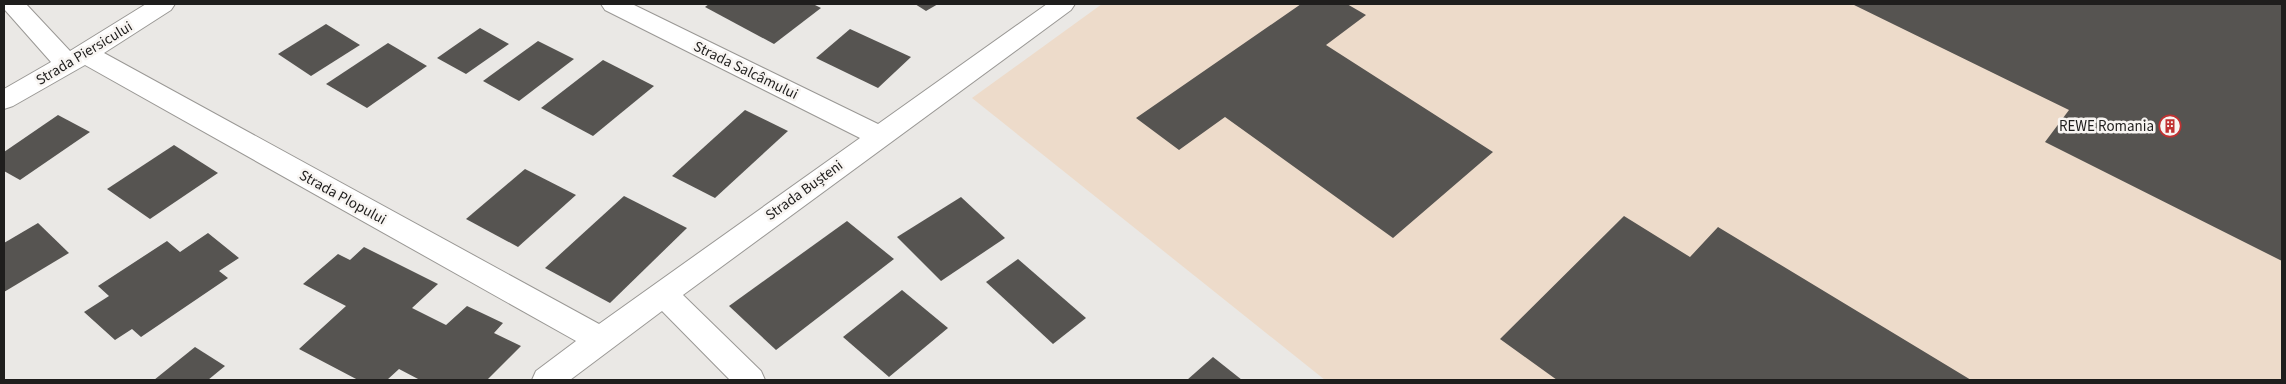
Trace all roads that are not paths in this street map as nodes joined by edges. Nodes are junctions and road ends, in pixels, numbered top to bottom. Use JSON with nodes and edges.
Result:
{"nodes":[{"id":1,"x":13,"y":4,"type":"edge"},
{"id":2,"x":163,"y":4,"type":"edge"},
{"id":3,"x":613,"y":4,"type":"edge"},
{"id":4,"x":1063,"y":4,"type":"edge"},
{"id":5,"x":76,"y":59,"type":"junction"},
{"id":6,"x":4,"y":100,"type":"edge"},
{"id":7,"x":879,"y":136,"type":"junction"},
{"id":8,"x":663,"y":294,"type":"junction"},
{"id":9,"x":601,"y":340,"type":"junction"},
{"id":10,"x":547,"y":380,"type":"edge"},
{"id":11,"x":750,"y":380,"type":"edge"}],
"edges":[{"from":1,"to":5,"type":"street","name":"Strada Plopului"},
{"from":2,"to":5,"type":"street","name":"Strada Piersicului"},
{"from":3,"to":7,"type":"street","name":"Strada Salcâmului"},
{"from":4,"to":7,"type":"street","name":"Strada Bușteni"},
{"from":5,"to":6,"type":"street","name":"Strada Piersicului"},
{"from":5,"to":9,"type":"street","name":"Strada Plopului"},
{"from":7,"to":8,"type":"street","name":"Strada Bușteni"},
{"from":8,"to":9,"type":"street","name":"Strada Bușteni"},
{"from":8,"to":11,"type":"street"},
{"from":9,"to":10,"type":"street","name":"Strada Bușteni"}]}
